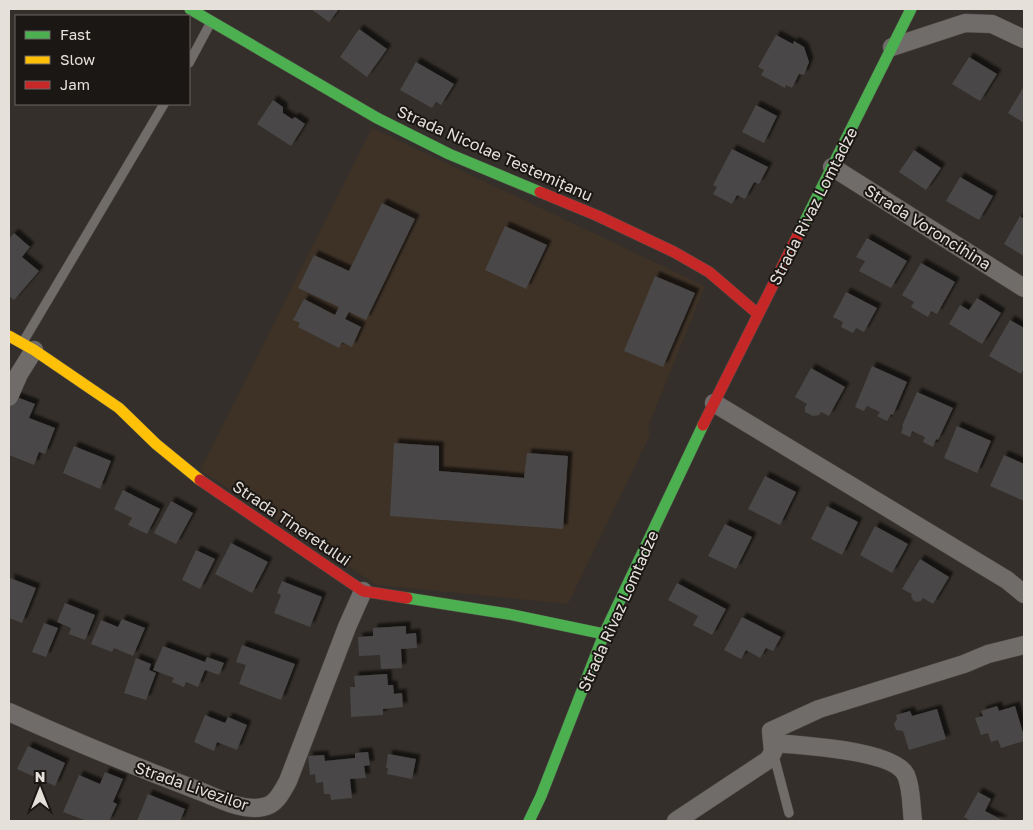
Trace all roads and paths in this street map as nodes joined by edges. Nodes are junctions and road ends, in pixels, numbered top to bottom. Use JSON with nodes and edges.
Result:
{"nodes":[{"id":1,"x":190,"y":9,"type":"edge"},
{"id":2,"x":911,"y":9,"type":"edge"},
{"id":3,"x":211,"y":21,"type":"junction"},
{"id":4,"x":1024,"y":40,"type":"edge"},
{"id":5,"x":892,"y":48,"type":"junction"},
{"id":6,"x":190,"y":61,"type":"edge"},
{"id":7,"x":163,"y":105,"type":"edge"},
{"id":8,"x":832,"y":167,"type":"junction"},
{"id":9,"x":1024,"y":288,"type":"edge"},
{"id":10,"x":758,"y":314,"type":"junction"},
{"id":11,"x":9,"y":336,"type":"edge"},
{"id":12,"x":28,"y":347,"type":"junction"},
{"id":13,"x":9,"y":397,"type":"edge"},
{"id":14,"x":714,"y":403,"type":"junction"},
{"id":15,"x":363,"y":591,"type":"junction"},
{"id":16,"x":1024,"y":594,"type":"edge"},
{"id":17,"x":604,"y":634,"type":"junction"},
{"id":18,"x":1024,"y":645,"type":"edge"},
{"id":19,"x":9,"y":712,"type":"edge"},
{"id":20,"x":772,"y":742,"type":"junction"},
{"id":21,"x":789,"y":813,"type":"dead end"},
{"id":22,"x":529,"y":821,"type":"edge"},
{"id":23,"x":676,"y":821,"type":"edge"},
{"id":24,"x":913,"y":821,"type":"edge"}],
"edges":[{"from":1,"to":3,"type":"street","name":"Strada Nicolae Testemițanu"},
{"from":2,"to":5,"type":"street","name":"Strada Rivaz Lomtadze"},
{"from":3,"to":6,"type":"lane"},
{"from":3,"to":10,"type":"street","name":"Strada Nicolae Testemițanu"},
{"from":4,"to":5,"type":"street"},
{"from":5,"to":8,"type":"street","name":"Strada Rivaz Lomtadze"},
{"from":7,"to":12,"type":"lane"},
{"from":8,"to":9,"type":"street","name":"Strada Voroncihina"},
{"from":8,"to":10,"type":"street","name":"Strada Rivaz Lomtadze"},
{"from":10,"to":14,"type":"street","name":"Strada Rivaz Lomtadze"},
{"from":11,"to":12,"type":"street","name":"Strada Tineretului"},
{"from":12,"to":13,"type":"street"},
{"from":12,"to":15,"type":"street","name":"Strada Tineretului"},
{"from":14,"to":16,"type":"street"},
{"from":14,"to":17,"type":"street","name":"Strada Rivaz Lomtadze"},
{"from":15,"to":17,"type":"street","name":"Strada Tineretului"},
{"from":15,"to":19,"type":"street","name":"Strada Livezilor"},
{"from":17,"to":22,"type":"street","name":"Strada Rivaz Lomtadze"},
{"from":18,"to":20,"type":"street"},
{"from":20,"to":21,"type":"lane"},
{"from":20,"to":23,"type":"street"},
{"from":20,"to":24,"type":"street"}]}
